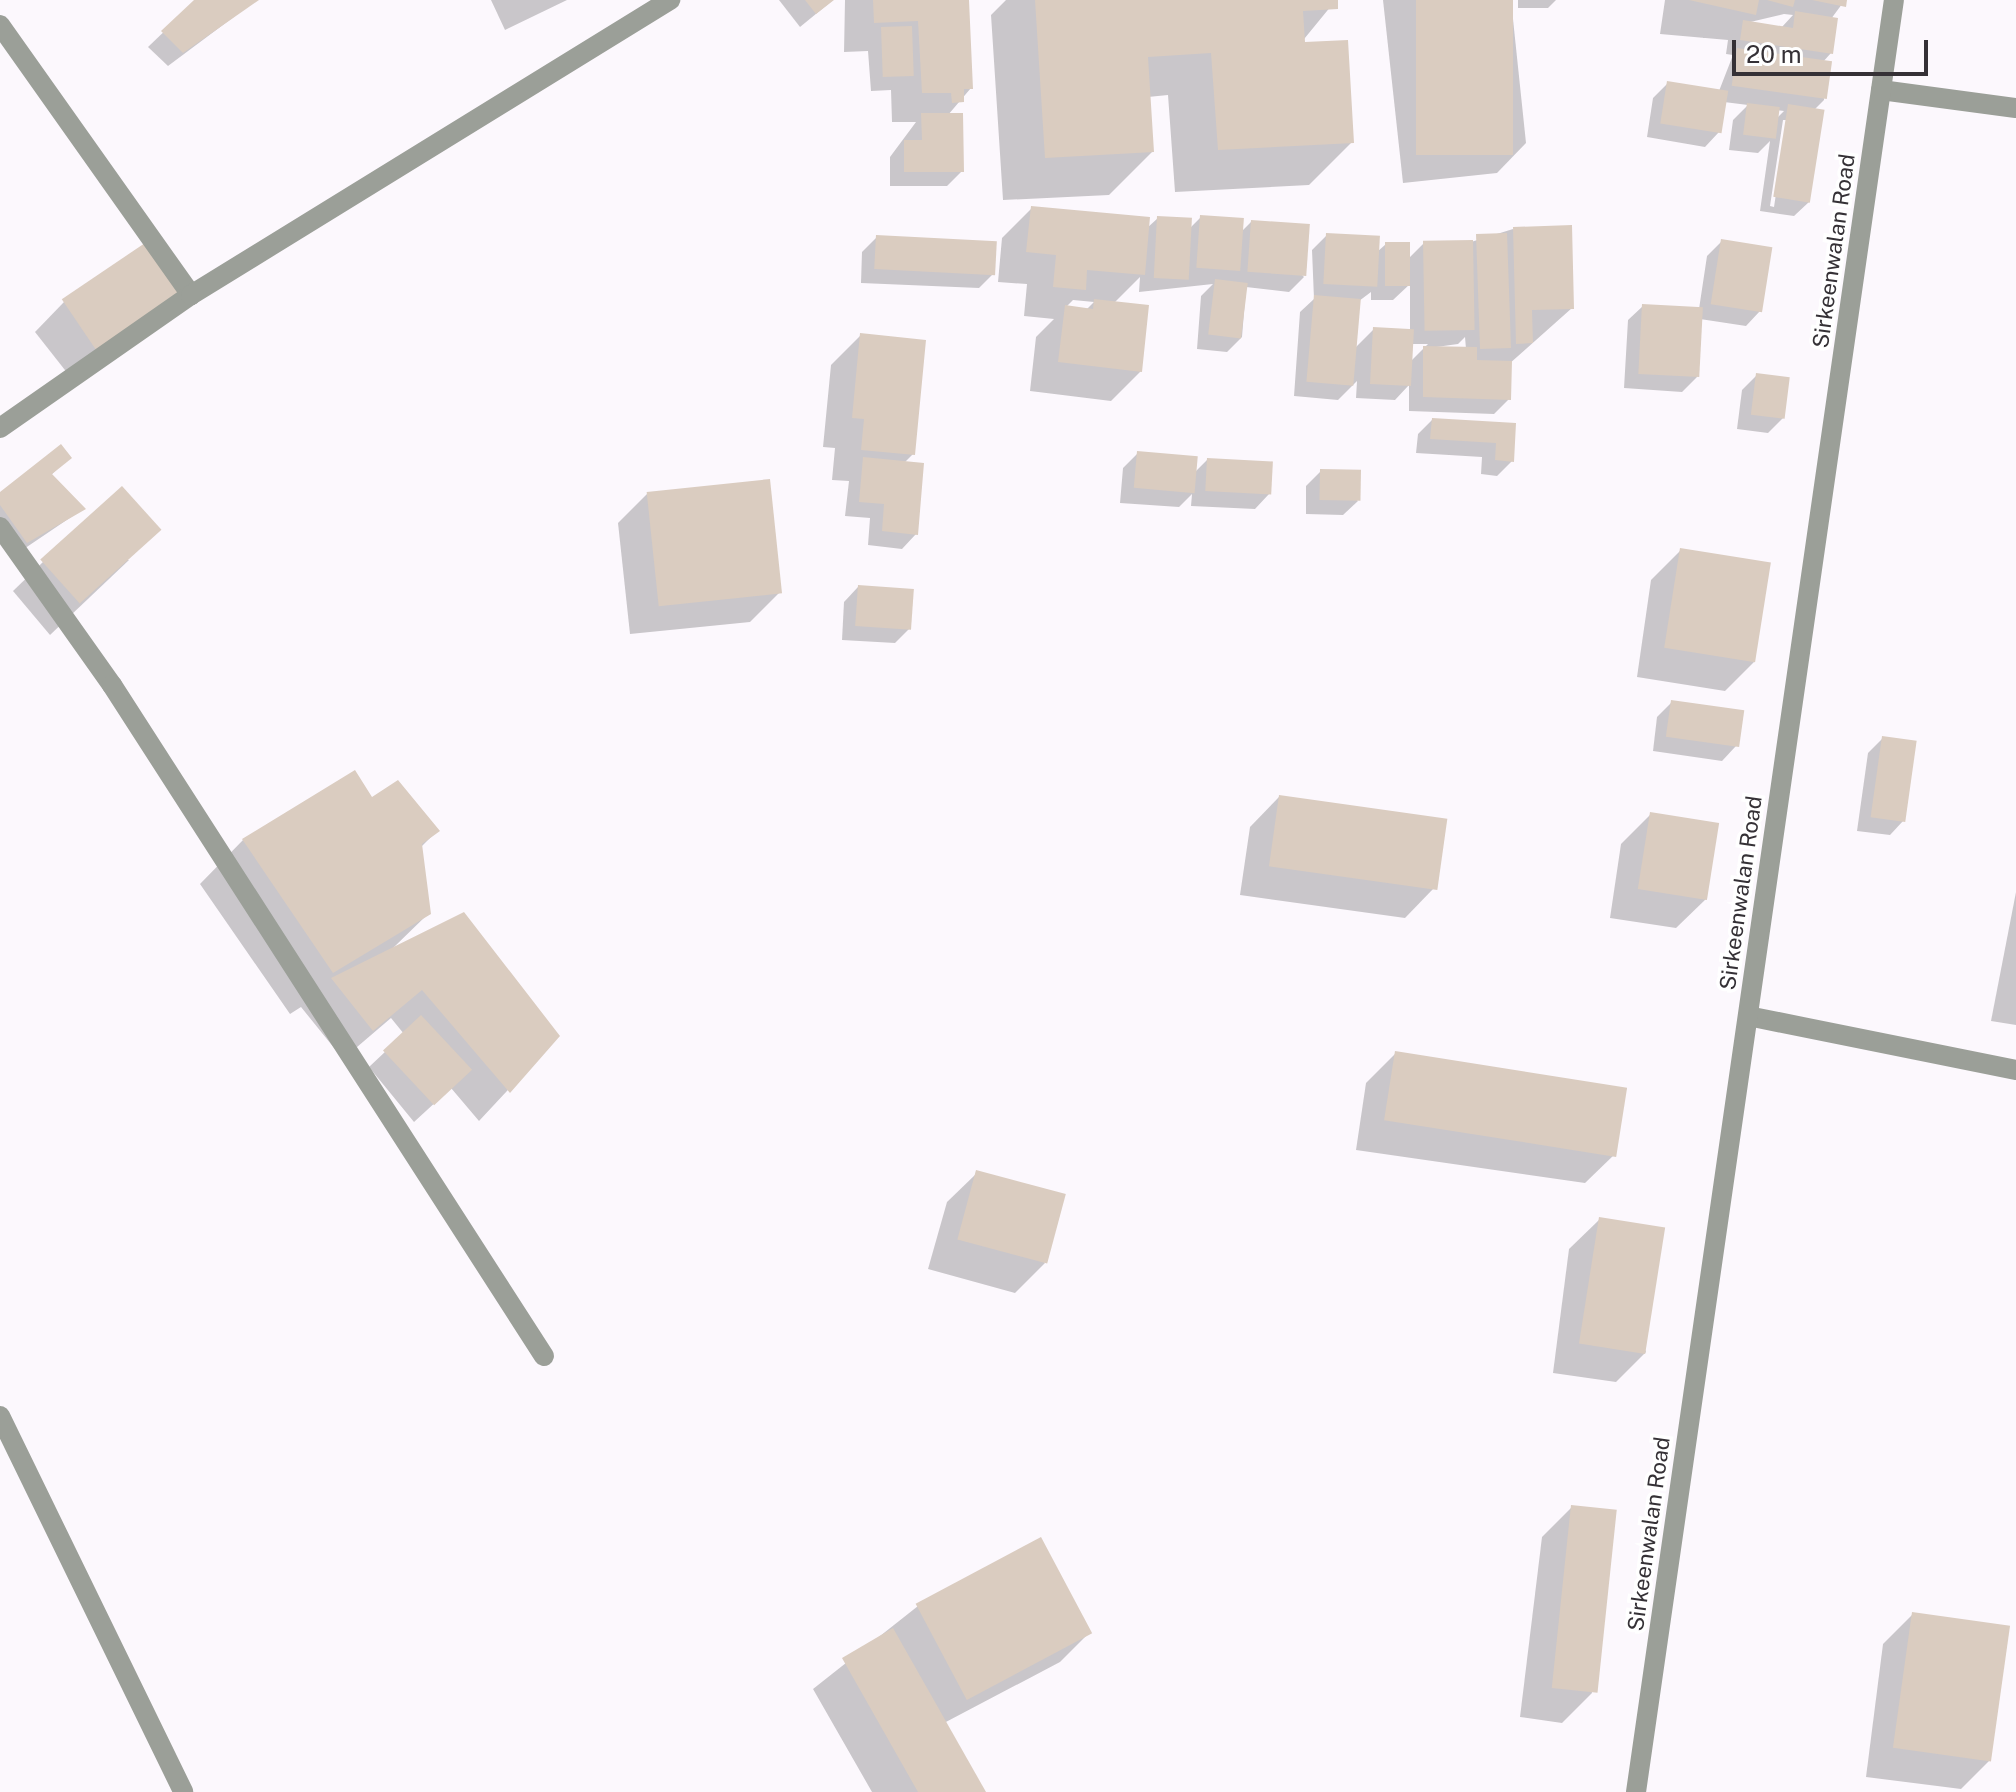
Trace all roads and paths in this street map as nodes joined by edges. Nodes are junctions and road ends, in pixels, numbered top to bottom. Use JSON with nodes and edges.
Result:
{"nodes":[{"id":1,"x":670,"y":0,"type":"edge"},
{"id":2,"x":1894,"y":0,"type":"edge"},
{"id":3,"x":0,"y":25,"type":"edge"},
{"id":4,"x":1881,"y":90,"type":"junction"},
{"id":5,"x":2016,"y":108,"type":"edge"},
{"id":6,"x":191,"y":295,"type":"junction"},
{"id":7,"x":0,"y":428,"type":"edge"},
{"id":8,"x":0,"y":527,"type":"edge"},
{"id":9,"x":1748,"y":1016,"type":"junction"},
{"id":10,"x":2016,"y":1070,"type":"edge"},
{"id":11,"x":544,"y":1356,"type":"dead end"},
{"id":12,"x":0,"y":1416,"type":"edge"},
{"id":13,"x":183,"y":1792,"type":"edge"},
{"id":14,"x":1636,"y":1792,"type":"edge"}],
"edges":[{"from":1,"to":6,"type":"street"},
{"from":2,"to":4,"type":"street","name":"Sirkeenwalan Road"},
{"from":3,"to":6,"type":"street"},
{"from":4,"to":5,"type":"street"},
{"from":4,"to":9,"type":"street","name":"Sirkeenwalan Road"},
{"from":6,"to":7,"type":"street"},
{"from":8,"to":11,"type":"street"},
{"from":9,"to":10,"type":"street"},
{"from":9,"to":14,"type":"street","name":"Sirkeenwalan Road"},
{"from":12,"to":13,"type":"street"}]}
